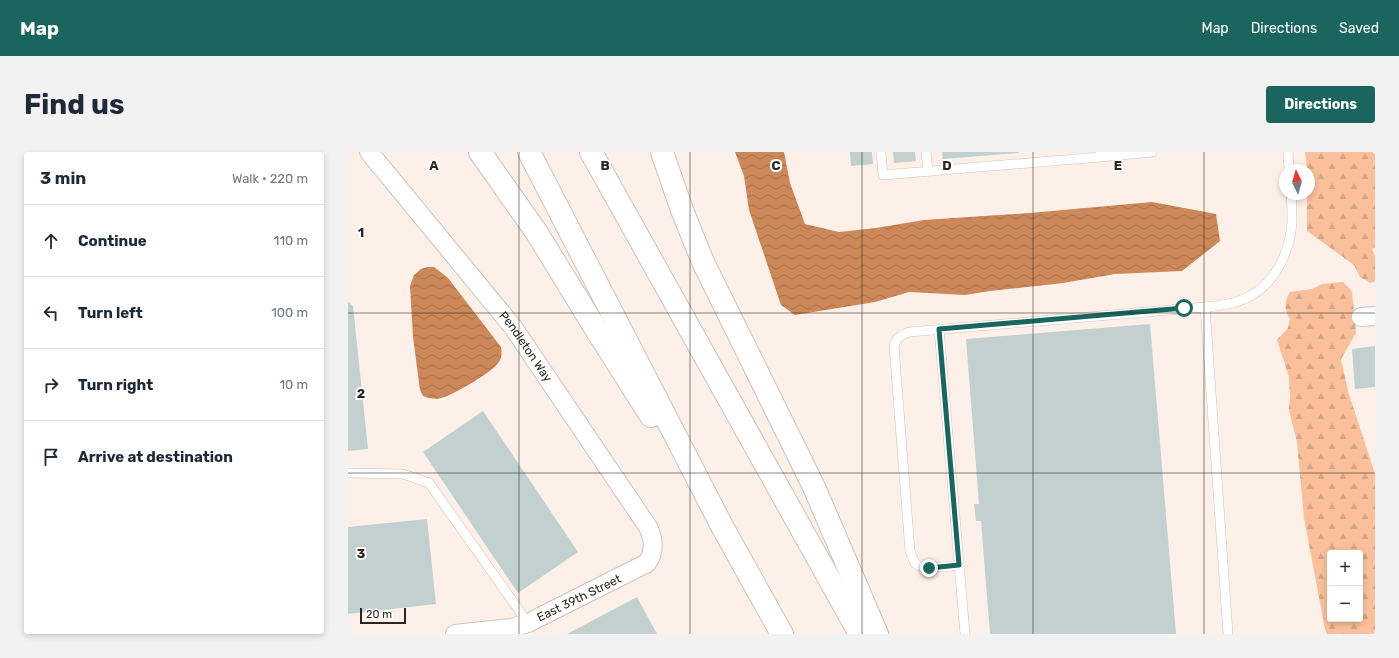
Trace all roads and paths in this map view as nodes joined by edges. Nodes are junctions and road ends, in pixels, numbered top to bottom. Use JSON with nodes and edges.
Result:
{"nodes":[{"id":1,"x":369,"y":152,"type":"edge"},
{"id":2,"x":480,"y":152,"type":"edge"},
{"id":3,"x":529,"y":152,"type":"edge"},
{"id":4,"x":591,"y":152,"type":"edge"},
{"id":5,"x":662,"y":152,"type":"edge"},
{"id":6,"x":881,"y":152,"type":"edge"},
{"id":7,"x":926,"y":152,"type":"edge"},
{"id":8,"x":1148,"y":152,"type":"edge"},
{"id":9,"x":1288,"y":152,"type":"edge"},
{"id":10,"x":1100,"y":154,"type":"edge"},
{"id":11,"x":1289,"y":164,"type":"edge"},
{"id":12,"x":928,"y":171,"type":"junction"},
{"id":13,"x":1291,"y":200,"type":"edge"},
{"id":14,"x":1205,"y":307,"type":"junction"},
{"id":15,"x":939,"y":329,"type":"junction"},
{"id":16,"x":348,"y":473,"type":"edge"},
{"id":17,"x":723,"y":528,"type":"junction"},
{"id":18,"x":651,"y":558,"type":"joint"},
{"id":19,"x":959,"y":565,"type":"junction"},
{"id":20,"x":528,"y":623,"type":"junction"},
{"id":21,"x":513,"y":631,"type":"edge"},
{"id":22,"x":455,"y":634,"type":"edge"},
{"id":23,"x":782,"y":634,"type":"edge"},
{"id":24,"x":860,"y":634,"type":"edge"},
{"id":25,"x":877,"y":634,"type":"edge"},
{"id":26,"x":965,"y":634,"type":"edge"},
{"id":27,"x":1228,"y":634,"type":"edge"}],
"edges":[{"from":1,"to":18,"type":"street","name":"Pendleton Way"},
{"from":2,"to":17,"type":"highway"},
{"from":3,"to":17,"type":"highway"},
{"from":4,"to":24,"type":"highway"},
{"from":5,"to":25,"type":"highway"},
{"from":6,"to":12,"type":"lane"},
{"from":7,"to":12,"type":"lane"},
{"from":8,"to":10,"type":"lane"},
{"from":9,"to":11,"type":"lane"},
{"from":10,"to":12,"type":"lane"},
{"from":13,"to":14,"type":"lane"},
{"from":14,"to":15,"type":"lane"},
{"from":14,"to":27,"type":"lane"},
{"from":15,"to":19,"type":"lane"},
{"from":15,"to":19,"type":"lane"},
{"from":16,"to":20,"type":"lane"},
{"from":17,"to":23,"type":"highway"},
{"from":18,"to":20,"type":"street","name":"East 39th Street"},
{"from":19,"to":26,"type":"lane"},
{"from":20,"to":21,"type":"street","name":"East 39th Street"},
{"from":21,"to":22,"type":"street","name":"East 39th Street"}]}
